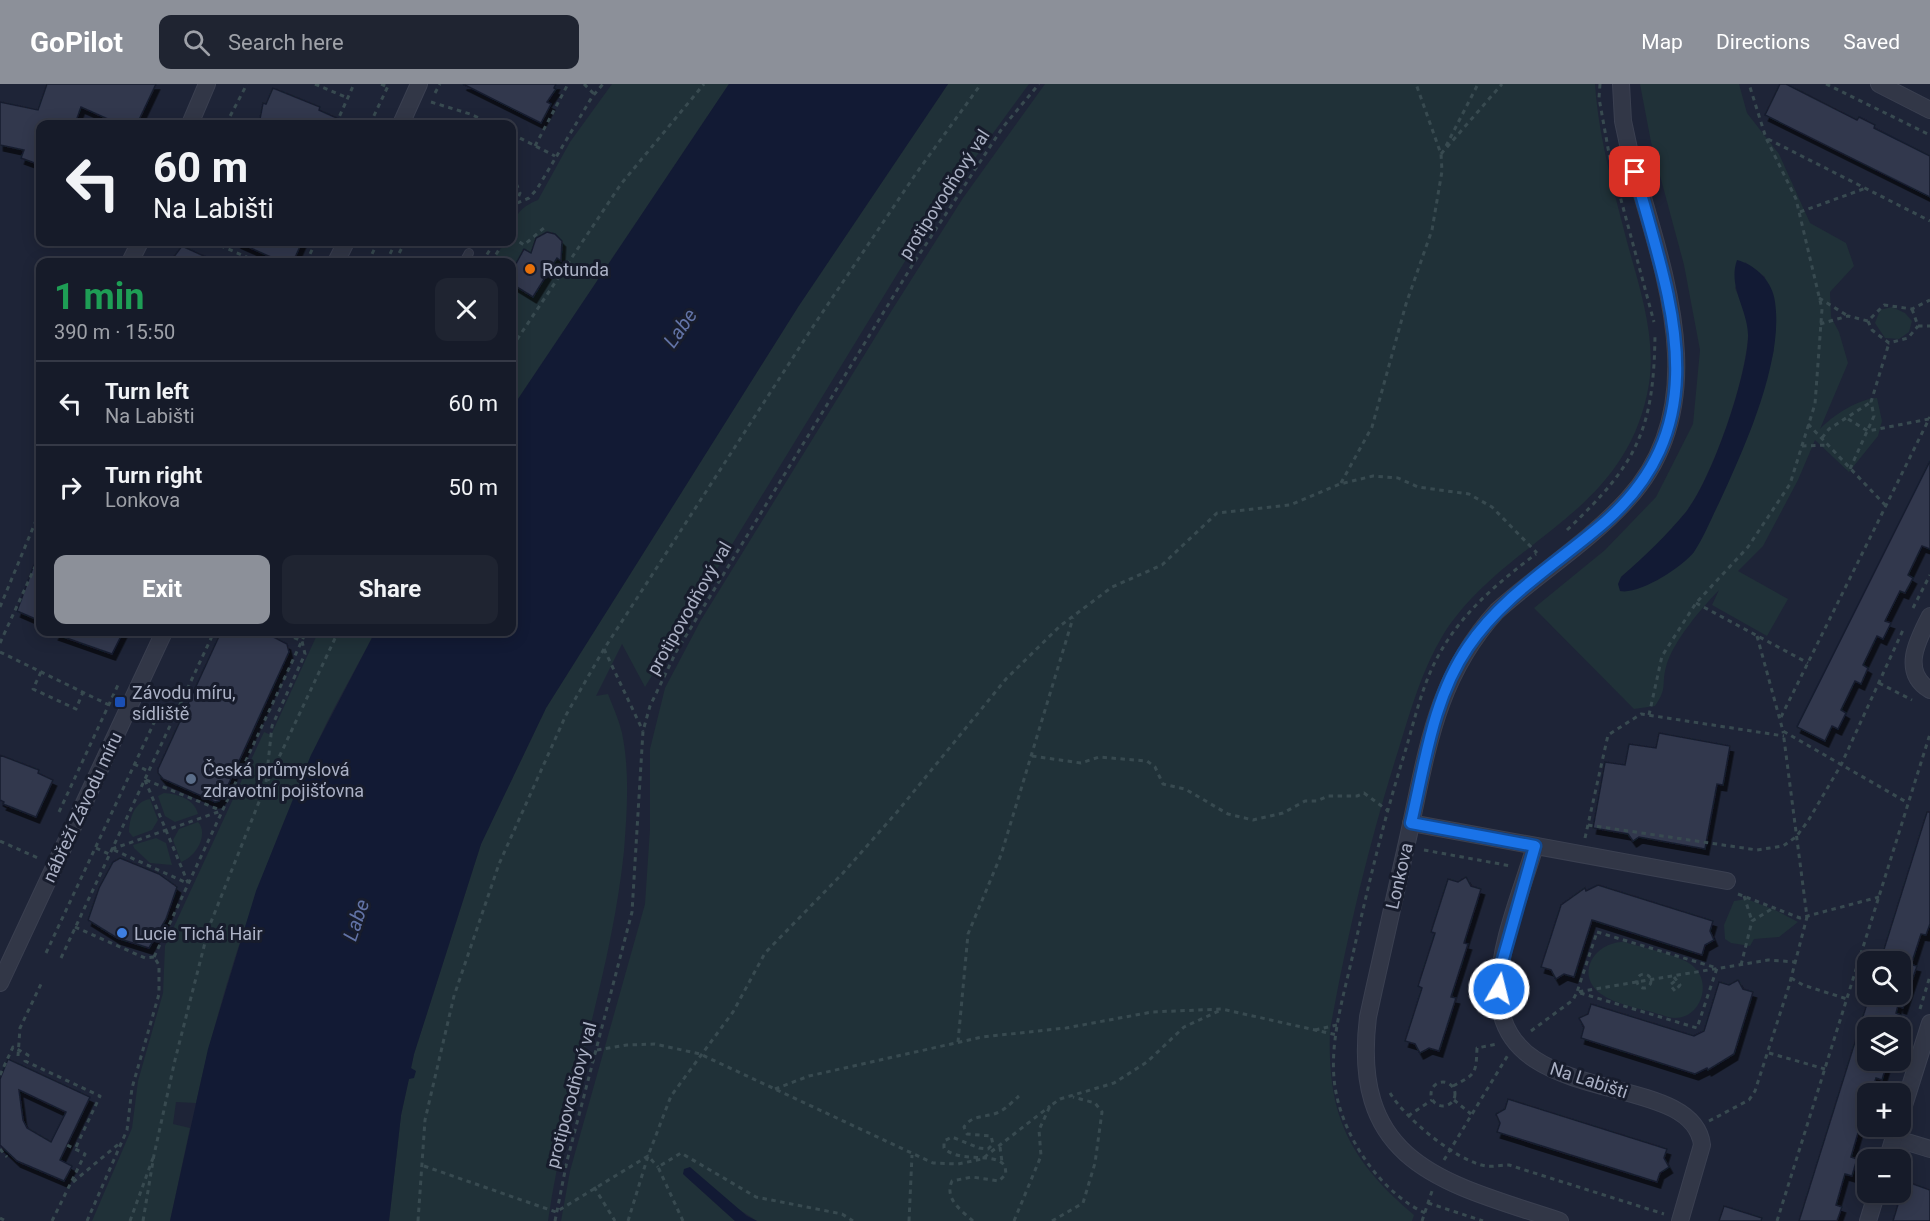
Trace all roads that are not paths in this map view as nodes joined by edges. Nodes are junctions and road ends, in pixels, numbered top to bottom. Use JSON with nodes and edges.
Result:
{"nodes":[{"id":1,"x":207,"y":84,"type":"edge"},
{"id":2,"x":419,"y":84,"type":"edge"},
{"id":3,"x":1621,"y":84,"type":"edge"},
{"id":4,"x":1879,"y":84,"type":"edge"},
{"id":5,"x":1930,"y":110,"type":"edge"},
{"id":6,"x":192,"y":120,"type":"edge"},
{"id":7,"x":403,"y":120,"type":"edge"},
{"id":8,"x":469,"y":254,"type":"dead end"},
{"id":9,"x":466,"y":258,"type":"edge"},
{"id":10,"x":1930,"y":616,"type":"edge"},
{"id":11,"x":162,"y":636,"type":"edge"},
{"id":12,"x":1925,"y":697,"type":"edge"},
{"id":13,"x":1411,"y":823,"type":"junction"},
{"id":14,"x":1535,"y":846,"type":"junction"},
{"id":15,"x":1727,"y":881,"type":"dead end"},
{"id":16,"x":0,"y":983,"type":"edge"},
{"id":17,"x":1930,"y":1023,"type":"edge"},
{"id":18,"x":1911,"y":1083,"type":"edge"},
{"id":19,"x":1906,"y":1137,"type":"edge"},
{"id":20,"x":1930,"y":1149,"type":"edge"},
{"id":21,"x":1874,"y":1203,"type":"edge"},
{"id":22,"x":1674,"y":1218,"type":"edge"},
{"id":23,"x":1560,"y":1221,"type":"edge"},
{"id":24,"x":1868,"y":1221,"type":"edge"}],
"edges":[{"from":1,"to":6,"type":"street"},
{"from":2,"to":7,"type":"street"},
{"from":3,"to":13,"type":"street","name":"Lonkova"},
{"from":4,"to":5,"type":"street"},
{"from":8,"to":9,"type":"lane"},
{"from":10,"to":12,"type":"street"},
{"from":11,"to":16,"type":"street","name":"nábřeží Závodu míru"},
{"from":13,"to":14,"type":"street"},
{"from":13,"to":23,"type":"street","name":"Lonkova"},
{"from":14,"to":15,"type":"street"},
{"from":14,"to":22,"type":"street","name":"Na Labišti"},
{"from":17,"to":18,"type":"street"},
{"from":19,"to":20,"type":"street"},
{"from":21,"to":24,"type":"street"}]}
